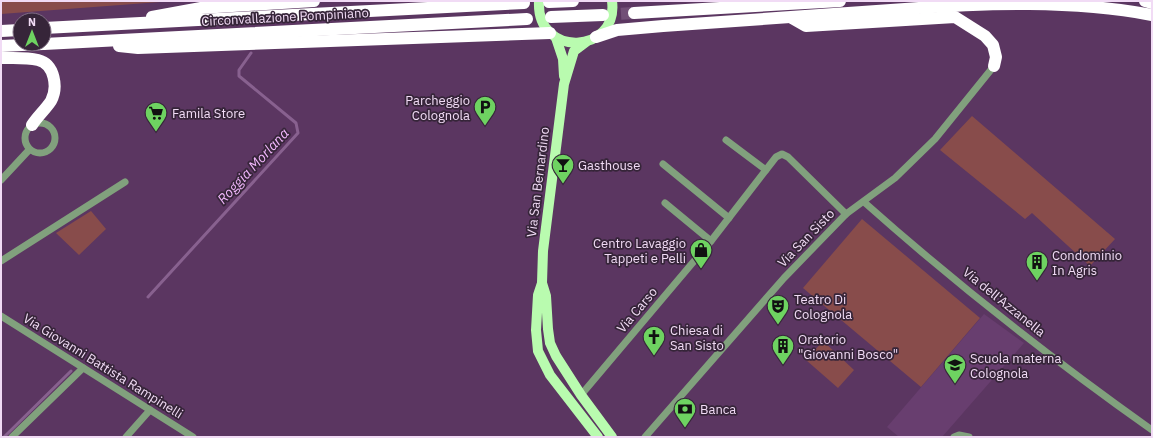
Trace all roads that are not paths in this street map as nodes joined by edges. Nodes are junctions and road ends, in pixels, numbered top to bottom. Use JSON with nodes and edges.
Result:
{"nodes":[{"id":1,"x":314,"y":1,"type":"edge"},
{"id":2,"x":573,"y":1,"type":"edge"},
{"id":3,"x":612,"y":1,"type":"edge"},
{"id":4,"x":840,"y":1,"type":"edge"},
{"id":5,"x":1145,"y":1,"type":"edge"},
{"id":6,"x":544,"y":2,"type":"edge"},
{"id":7,"x":1152,"y":3,"type":"edge"},
{"id":8,"x":524,"y":4,"type":"dead end"},
{"id":9,"x":879,"y":11,"type":"junction"},
{"id":10,"x":634,"y":13,"type":"tunnel mouth"},
{"id":11,"x":1152,"y":15,"type":"edge"},
{"id":12,"x":792,"y":18,"type":"junction"},
{"id":13,"x":527,"y":19,"type":"dead end"},
{"id":14,"x":606,"y":19,"type":"junction"},
{"id":15,"x":123,"y":24,"type":"junction"},
{"id":16,"x":854,"y":24,"type":"junction"},
{"id":17,"x":52,"y":28,"type":"edge"},
{"id":18,"x":550,"y":29,"type":"junction"},
{"id":19,"x":12,"y":30,"type":"edge"},
{"id":20,"x":1,"y":31,"type":"edge"},
{"id":21,"x":591,"y":39,"type":"junction"},
{"id":22,"x":84,"y":42,"type":"junction"},
{"id":23,"x":52,"y":44,"type":"edge"},
{"id":24,"x":12,"y":45,"type":"edge"},
{"id":25,"x":1,"y":46,"type":"edge"},
{"id":26,"x":1,"y":58,"type":"edge"},
{"id":27,"x":994,"y":66,"type":"joint"},
{"id":28,"x":564,"y":84,"type":"junction"},
{"id":29,"x":32,"y":126,"type":"junction"},
{"id":30,"x":726,"y":140,"type":"dead end"},
{"id":31,"x":29,"y":150,"type":"junction"},
{"id":32,"x":663,"y":164,"type":"dead end"},
{"id":33,"x":766,"y":170,"type":"junction"},
{"id":34,"x":1,"y":180,"type":"edge"},
{"id":35,"x":126,"y":182,"type":"dead end"},
{"id":36,"x":864,"y":202,"type":"junction"},
{"id":37,"x":665,"y":203,"type":"dead end"},
{"id":38,"x":846,"y":214,"type":"junction"},
{"id":39,"x":729,"y":218,"type":"junction"},
{"id":40,"x":711,"y":241,"type":"junction"},
{"id":41,"x":1,"y":261,"type":"edge"},
{"id":42,"x":542,"y":283,"type":"junction"},
{"id":43,"x":1,"y":316,"type":"edge"},
{"id":44,"x":83,"y":368,"type":"junction"},
{"id":45,"x":581,"y":395,"type":"junction"},
{"id":46,"x":150,"y":410,"type":"junction"},
{"id":47,"x":1152,"y":430,"type":"edge"},
{"id":48,"x":12,"y":437,"type":"edge"},
{"id":49,"x":126,"y":437,"type":"edge"},
{"id":50,"x":193,"y":437,"type":"edge"},
{"id":51,"x":598,"y":437,"type":"edge"},
{"id":52,"x":612,"y":437,"type":"edge"},
{"id":53,"x":645,"y":437,"type":"edge"},
{"id":54,"x":954,"y":437,"type":"edge"},
{"id":55,"x":969,"y":437,"type":"edge"}],
"edges":[{"from":1,"to":15,"type":"highway"},
{"from":2,"to":6,"type":"highway"},
{"from":3,"to":14,"type":"main road"},
{"from":4,"to":10,"type":"highway"},
{"from":5,"to":7,"type":"highway"},
{"from":6,"to":18,"type":"main road","name":"Via San Bernardino"},
{"from":8,"to":15,"type":"highway","name":"Circonvallazione Pompiniano"},
{"from":9,"to":11,"type":"highway"},
{"from":9,"to":12,"type":"highway"},
{"from":9,"to":16,"type":"highway"},
{"from":12,"to":16,"type":"highway"},
{"from":12,"to":21,"type":"highway"},
{"from":13,"to":22,"type":"highway","name":"Circonvallazione Pompiniano"},
{"from":14,"to":18,"type":"highway"},
{"from":14,"to":21,"type":"main road","name":"Via San Bernardino"},
{"from":15,"to":17,"type":"highway","name":"Circonvallazione Pompiniano"},
{"from":16,"to":27,"type":"highway"},
{"from":18,"to":21,"type":"main road"},
{"from":18,"to":22,"type":"highway"},
{"from":18,"to":28,"type":"main road","name":"Via San Bernardino"},
{"from":19,"to":20,"type":"highway"},
{"from":21,"to":28,"type":"main road","name":"Via San Bernardino"},
{"from":22,"to":23,"type":"highway","name":"Circonvallazione Pompiniano"},
{"from":24,"to":25,"type":"highway","name":"Circonvallazione Pompiniano"},
{"from":26,"to":29,"type":"highway"},
{"from":27,"to":36,"type":"street","name":"Via San Sisto"},
{"from":28,"to":42,"type":"main road","name":"Via San Bernardino"},
{"from":29,"to":31,"type":"street"},
{"from":29,"to":31,"type":"street"},
{"from":30,"to":33,"type":"street"},
{"from":31,"to":34,"type":"street"},
{"from":32,"to":39,"type":"street"},
{"from":33,"to":38,"type":"street","name":"Via Carso"},
{"from":33,"to":39,"type":"street","name":"Via Carso"},
{"from":35,"to":41,"type":"street"},
{"from":36,"to":38,"type":"street","name":"Via San Sisto"},
{"from":36,"to":47,"type":"street","name":"Via dell'Azzanella"},
{"from":37,"to":40,"type":"street"},
{"from":38,"to":53,"type":"street","name":"Via San Sisto"},
{"from":39,"to":40,"type":"street","name":"Via Carso"},
{"from":40,"to":45,"type":"street","name":"Via Carso"},
{"from":42,"to":45,"type":"main road"},
{"from":42,"to":51,"type":"main road"},
{"from":43,"to":44,"type":"street","name":"Via Giovanni Battista Rampinelli"},
{"from":44,"to":46,"type":"street","name":"Via Giovanni Battista Rampinelli"},
{"from":44,"to":48,"type":"street"},
{"from":45,"to":52,"type":"main road"},
{"from":46,"to":49,"type":"street"},
{"from":46,"to":50,"type":"street","name":"Via Giovanni Battista Rampinelli"},
{"from":54,"to":55,"type":"street"}]}
